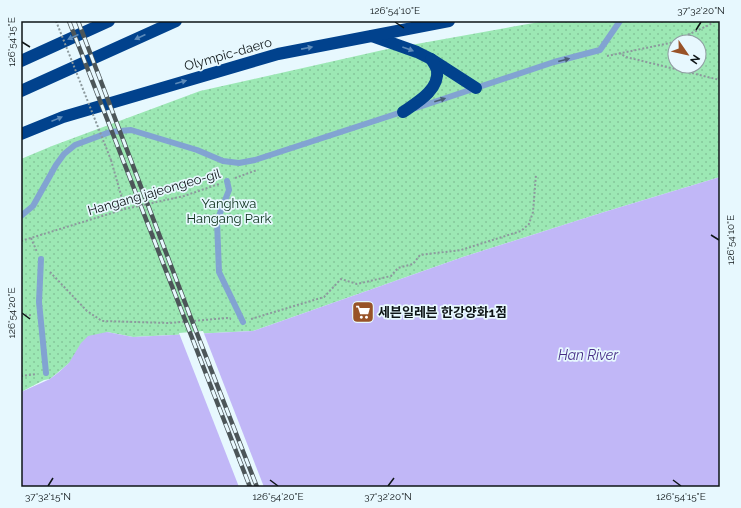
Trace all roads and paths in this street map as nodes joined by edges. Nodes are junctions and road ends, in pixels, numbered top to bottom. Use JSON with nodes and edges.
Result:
{"nodes":[{"id":1,"x":56,"y":21,"type":"edge"},
{"id":2,"x":109,"y":21,"type":"edge"},
{"id":3,"x":176,"y":21,"type":"edge"},
{"id":4,"x":449,"y":21,"type":"edge"},
{"id":5,"x":620,"y":21,"type":"edge"},
{"id":6,"x":371,"y":36,"type":"junction"},
{"id":7,"x":618,"y":52,"type":"dead end"},
{"id":8,"x":431,"y":59,"type":"junction"},
{"id":9,"x":21,"y":61,"type":"edge"},
{"id":10,"x":720,"y":80,"type":"edge"},
{"id":11,"x":476,"y":88,"type":"junction"},
{"id":12,"x":21,"y":91,"type":"edge"},
{"id":13,"x":403,"y":112,"type":"junction"},
{"id":14,"x":21,"y":134,"type":"edge"},
{"id":15,"x":262,"y":168,"type":"dead end"},
{"id":16,"x":536,"y":174,"type":"dead end"},
{"id":17,"x":227,"y":181,"type":"junction"},
{"id":18,"x":125,"y":209,"type":"junction"},
{"id":19,"x":21,"y":216,"type":"edge"},
{"id":20,"x":31,"y":238,"type":"junction"},
{"id":21,"x":21,"y":241,"type":"edge"},
{"id":22,"x":41,"y":259,"type":"junction"},
{"id":23,"x":243,"y":322,"type":"junction"},
{"id":24,"x":46,"y":373,"type":"joint"},
{"id":25,"x":21,"y":376,"type":"edge"}],
"edges":[{"from":1,"to":18,"type":"path","bridge":true},
{"from":2,"to":9,"type":"highway","one_way":true},
{"from":3,"to":12,"type":"highway","one_way":true},
{"from":4,"to":6,"type":"highway","name":"Olympic-daero"},
{"from":11,"to":5,"type":"lane","one_way":true},
{"from":6,"to":8,"type":"highway","one_way":true},
{"from":14,"to":6,"type":"highway","name":"Olympic-daero","one_way":true},
{"from":7,"to":10,"type":"path"},
{"from":8,"to":11,"type":"highway"},
{"from":8,"to":13,"type":"highway"},
{"from":13,"to":11,"type":"lane","one_way":true},
{"from":13,"to":19,"type":"lane"},
{"from":15,"to":17,"type":"path","name":"Hangang jajeongeo-gil"},
{"from":16,"to":23,"type":"path"},
{"from":17,"to":18,"type":"path","name":"Hangang jajeongeo-gil"},
{"from":17,"to":23,"type":"lane"},
{"from":18,"to":20,"type":"path","name":"Hangang jajeongeo-gil"},
{"from":20,"to":21,"type":"path","name":"Hangang jajeongeo-gil"},
{"from":20,"to":22,"type":"path"},
{"from":22,"to":23,"type":"path"},
{"from":22,"to":24,"type":"lane"},
{"from":24,"to":25,"type":"path"}]}
